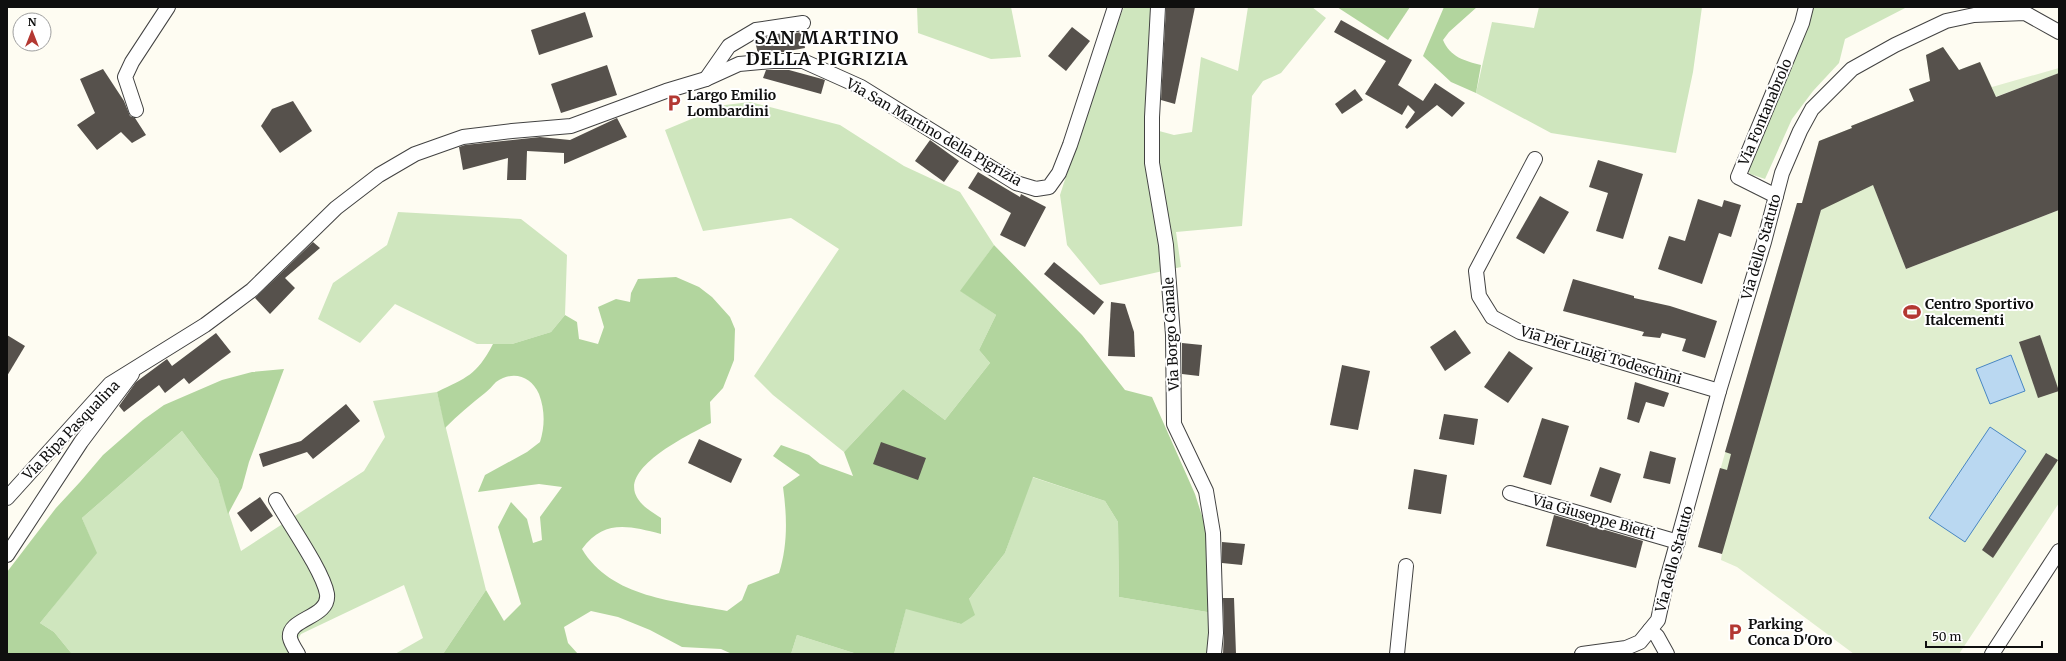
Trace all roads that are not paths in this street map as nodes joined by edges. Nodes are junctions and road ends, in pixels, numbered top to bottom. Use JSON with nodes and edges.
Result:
{"nodes":[{"id":1,"x":168,"y":7,"type":"edge"},
{"id":2,"x":1115,"y":7,"type":"edge"},
{"id":3,"x":1158,"y":7,"type":"edge"},
{"id":4,"x":1806,"y":7,"type":"edge"},
{"id":5,"x":2026,"y":10,"type":"edge"},
{"id":6,"x":803,"y":23,"type":"dead end"},
{"id":7,"x":2059,"y":32,"type":"edge"},
{"id":8,"x":706,"y":79,"type":"junction"},
{"id":9,"x":136,"y":110,"type":"dead end"},
{"id":10,"x":1535,"y":159,"type":"dead end"},
{"id":11,"x":1776,"y":196,"type":"junction"},
{"id":12,"x":138,"y":367,"type":"junction"},
{"id":13,"x":1719,"y":391,"type":"junction"},
{"id":14,"x":1510,"y":493,"type":"dead end"},
{"id":15,"x":7,"y":498,"type":"edge"},
{"id":16,"x":276,"y":500,"type":"dead end"},
{"id":17,"x":1678,"y":542,"type":"junction"},
{"id":18,"x":2059,"y":551,"type":"edge"},
{"id":19,"x":7,"y":555,"type":"edge"},
{"id":20,"x":1406,"y":566,"type":"dead end"},
{"id":21,"x":1650,"y":630,"type":"junction"},
{"id":22,"x":298,"y":654,"type":"edge"},
{"id":23,"x":1214,"y":654,"type":"edge"},
{"id":24,"x":1397,"y":654,"type":"edge"},
{"id":25,"x":1582,"y":654,"type":"edge"},
{"id":26,"x":1667,"y":654,"type":"edge"},
{"id":27,"x":1992,"y":654,"type":"edge"}],
"edges":[{"from":1,"to":9,"type":"street"},
{"from":2,"to":8,"type":"street","name":"Via San Martino della Pigrizia"},
{"from":3,"to":23,"type":"street","name":"Via Borgo Canale"},
{"from":4,"to":11,"type":"street","name":"Via Fontanabrolo"},
{"from":5,"to":7,"type":"street","name":"Via dello Statuto"},
{"from":5,"to":11,"type":"street","name":"Via dello Statuto"},
{"from":6,"to":8,"type":"street"},
{"from":8,"to":12,"type":"street","name":"Via San Martino della Pigrizia"},
{"from":10,"to":13,"type":"street","name":"Via Pier Luigi Todeschini"},
{"from":11,"to":13,"type":"street","name":"Via dello Statuto"},
{"from":12,"to":15,"type":"street","name":"Via Ripa Pasqualina"},
{"from":12,"to":19,"type":"street","name":"Via San Martino della Pigrizia"},
{"from":13,"to":17,"type":"street","name":"Via dello Statuto"},
{"from":14,"to":17,"type":"street","name":"Via Giuseppe Bietti"},
{"from":16,"to":22,"type":"street"},
{"from":17,"to":21,"type":"street","name":"Via dello Statuto"},
{"from":18,"to":27,"type":"street"},
{"from":20,"to":24,"type":"street"},
{"from":21,"to":25,"type":"street"},
{"from":21,"to":26,"type":"street","name":"Via dello Statuto"}]}
